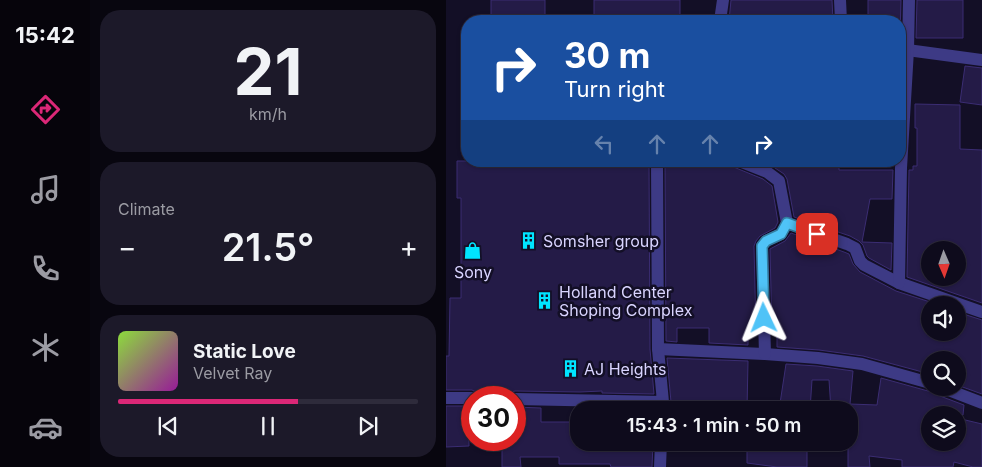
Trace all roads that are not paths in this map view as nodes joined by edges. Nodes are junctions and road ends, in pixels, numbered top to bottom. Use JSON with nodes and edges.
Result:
{"nodes":[{"id":1,"x":723,"y":0,"type":"edge"},
{"id":2,"x":840,"y":0,"type":"edge"},
{"id":3,"x":908,"y":0,"type":"edge"},
{"id":4,"x":721,"y":15,"type":"edge"},
{"id":5,"x":841,"y":15,"type":"edge"},
{"id":6,"x":906,"y":25,"type":"edge"},
{"id":7,"x":906,"y":50,"type":"edge"},
{"id":8,"x":982,"y":60,"type":"edge"},
{"id":9,"x":657,"y":167,"type":"edge"},
{"id":10,"x":754,"y":167,"type":"edge"},
{"id":11,"x":901,"y":167,"type":"edge"},
{"id":12,"x":787,"y":223,"type":"junction"},
{"id":13,"x":899,"y":283,"type":"junction"},
{"id":14,"x":982,"y":312,"type":"edge"},
{"id":15,"x":658,"y":349,"type":"junction"},
{"id":16,"x":765,"y":354,"type":"junction"},
{"id":17,"x":921,"y":380,"type":"edge"},
{"id":18,"x":964,"y":396,"type":"edge"},
{"id":19,"x":446,"y":398,"type":"edge"},
{"id":20,"x":461,"y":398,"type":"edge"},
{"id":21,"x":526,"y":400,"type":"edge"},
{"id":22,"x":662,"y":401,"type":"edge"},
{"id":23,"x":570,"y":402,"type":"edge"},
{"id":24,"x":982,"y":403,"type":"edge"},
{"id":25,"x":661,"y":451,"type":"edge"},
{"id":26,"x":660,"y":467,"type":"edge"}],
"edges":[{"from":1,"to":4,"type":"street"},
{"from":2,"to":5,"type":"street"},
{"from":3,"to":6,"type":"street"},
{"from":7,"to":8,"type":"street"},
{"from":9,"to":15,"type":"street"},
{"from":10,"to":12,"type":"street"},
{"from":11,"to":13,"type":"street"},
{"from":12,"to":13,"type":"street"},
{"from":12,"to":16,"type":"street"},
{"from":13,"to":14,"type":"street"},
{"from":15,"to":16,"type":"street"},
{"from":15,"to":22,"type":"street"},
{"from":16,"to":17,"type":"street"},
{"from":18,"to":24,"type":"street"},
{"from":19,"to":20,"type":"street"},
{"from":21,"to":23,"type":"street"},
{"from":25,"to":26,"type":"street"}]}
